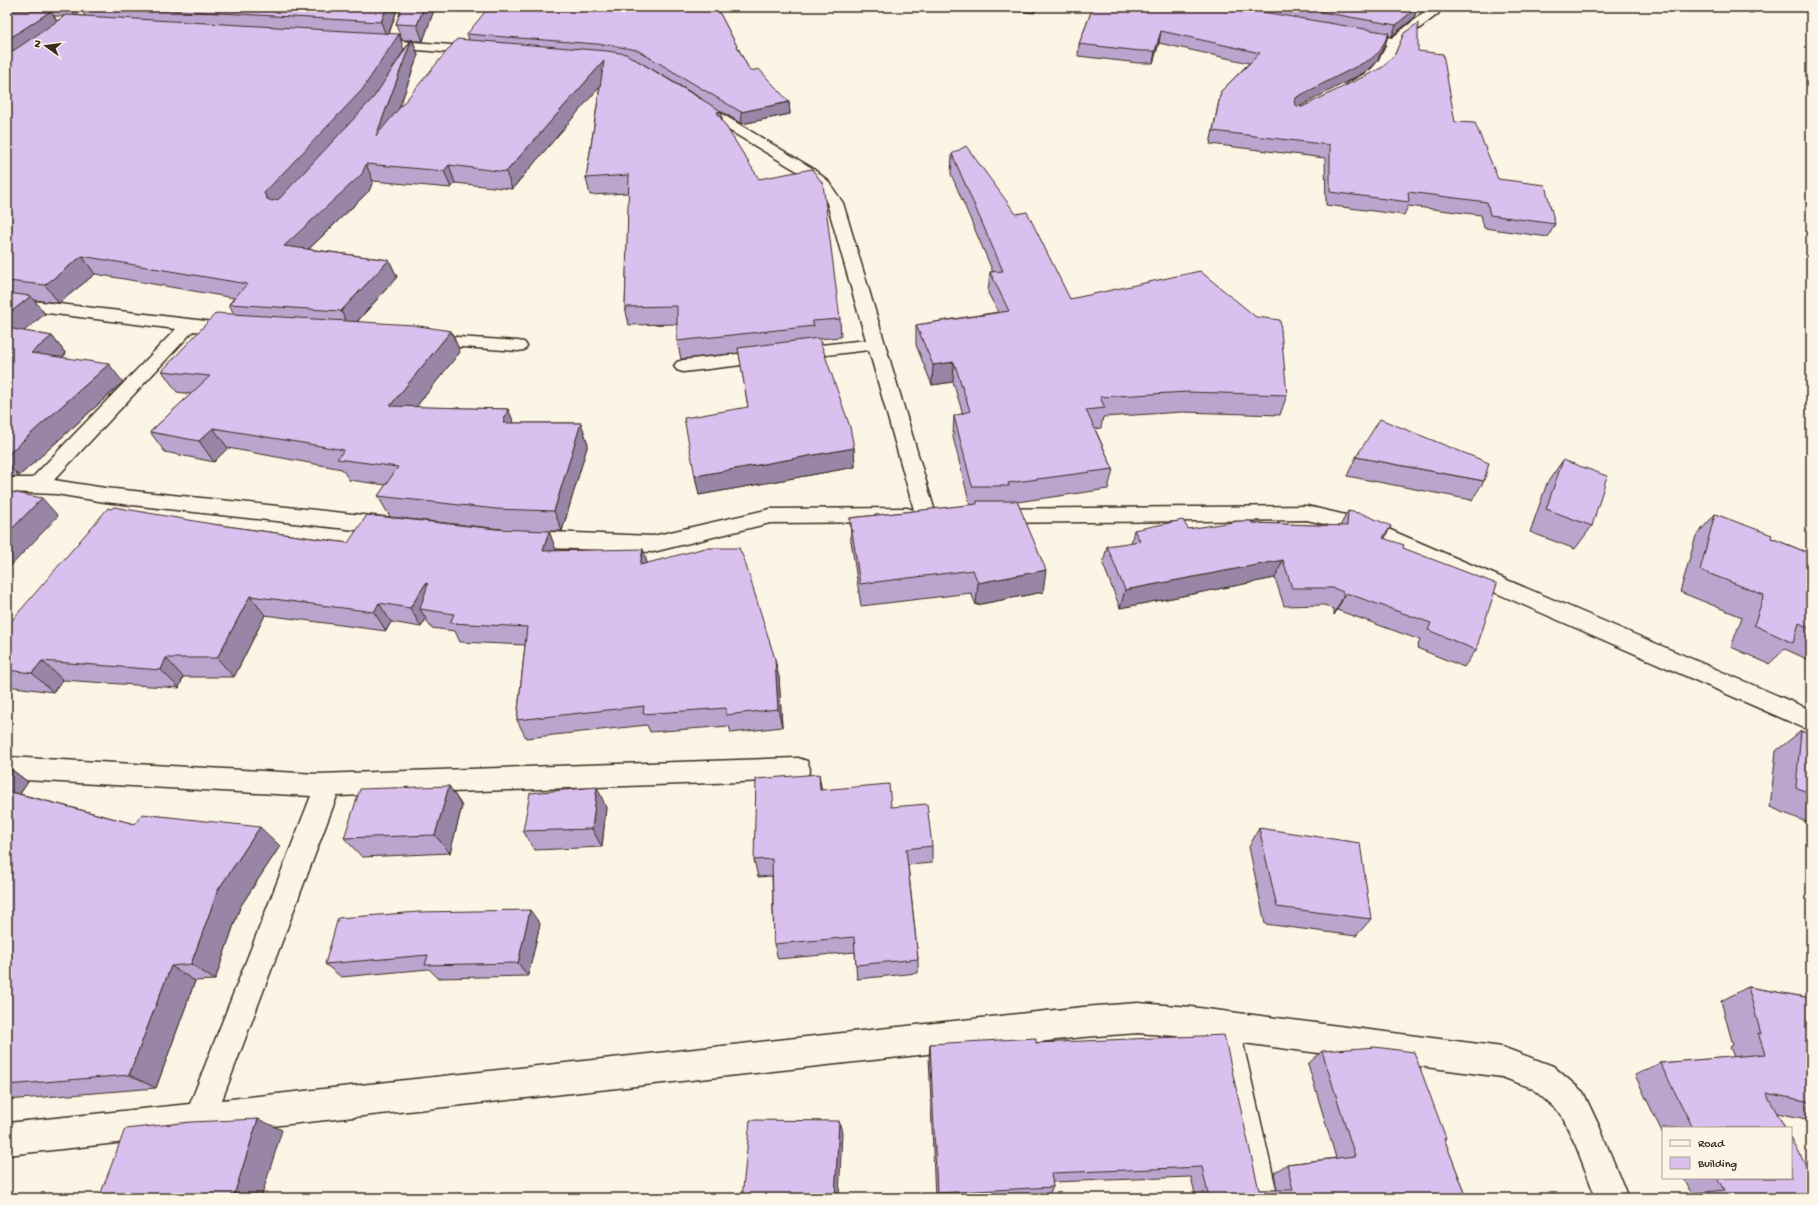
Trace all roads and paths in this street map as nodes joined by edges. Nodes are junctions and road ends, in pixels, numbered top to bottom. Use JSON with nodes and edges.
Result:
{"nodes":[{"id":1,"x":1436,"y":7,"type":"edge"},
{"id":2,"x":398,"y":29,"type":"edge"},
{"id":3,"x":1348,"y":34,"type":"edge"},
{"id":4,"x":362,"y":42,"type":"edge"},
{"id":5,"x":1394,"y":42,"type":"junction"},
{"id":6,"x":393,"y":44,"type":"junction"},
{"id":7,"x":415,"y":46,"type":"junction"},
{"id":8,"x":495,"y":53,"type":"edge"},
{"id":9,"x":407,"y":58,"type":"edge"},
{"id":10,"x":1339,"y":93,"type":"edge"},
{"id":11,"x":687,"y":98,"type":"edge"},
{"id":12,"x":7,"y":303,"type":"edge"},
{"id":13,"x":189,"y":325,"type":"junction"},
{"id":14,"x":251,"y":330,"type":"edge"},
{"id":15,"x":408,"y":339,"type":"edge"},
{"id":16,"x":876,"y":344,"type":"junction"},
{"id":17,"x":518,"y":346,"type":"dead end"},
{"id":18,"x":683,"y":366,"type":"dead end"},
{"id":19,"x":7,"y":485,"type":"edge"},
{"id":20,"x":37,"y":485,"type":"junction"},
{"id":21,"x":926,"y":515,"type":"junction"},
{"id":22,"x":949,"y":516,"type":"edge"},
{"id":23,"x":971,"y":516,"type":"edge"},
{"id":24,"x":410,"y":528,"type":"edge"},
{"id":25,"x":505,"y":539,"type":"edge"},
{"id":26,"x":1811,"y":721,"type":"edge"},
{"id":27,"x":7,"y":768,"type":"edge"},
{"id":28,"x":798,"y":769,"type":"dead end"},
{"id":29,"x":328,"y":785,"type":"junction"},
{"id":30,"x":1225,"y":1027,"type":"junction"},
{"id":31,"x":200,"y":1118,"type":"junction"},
{"id":32,"x":7,"y":1139,"type":"edge"},
{"id":33,"x":1262,"y":1198,"type":"edge"},
{"id":34,"x":1612,"y":1198,"type":"edge"}],
"edges":[{"from":1,"to":5,"type":"street"},
{"from":2,"to":6,"type":"street"},
{"from":3,"to":5,"type":"street"},
{"from":4,"to":6,"type":"street"},
{"from":5,"to":10,"type":"street"},
{"from":6,"to":7,"type":"street"},
{"from":7,"to":8,"type":"street"},
{"from":7,"to":9,"type":"street"},
{"from":11,"to":16,"type":"street"},
{"from":12,"to":13,"type":"street"},
{"from":13,"to":14,"type":"street"},
{"from":13,"to":20,"type":"street"},
{"from":15,"to":17,"type":"street"},
{"from":16,"to":18,"type":"street"},
{"from":16,"to":21,"type":"street"},
{"from":19,"to":20,"type":"street"},
{"from":20,"to":24,"type":"street"},
{"from":21,"to":22,"type":"street"},
{"from":21,"to":25,"type":"street"},
{"from":23,"to":26,"type":"street"},
{"from":27,"to":29,"type":"street"},
{"from":28,"to":29,"type":"street"},
{"from":29,"to":31,"type":"street"},
{"from":30,"to":31,"type":"street"},
{"from":30,"to":33,"type":"street"},
{"from":30,"to":34,"type":"street"},
{"from":31,"to":32,"type":"street"}]}
